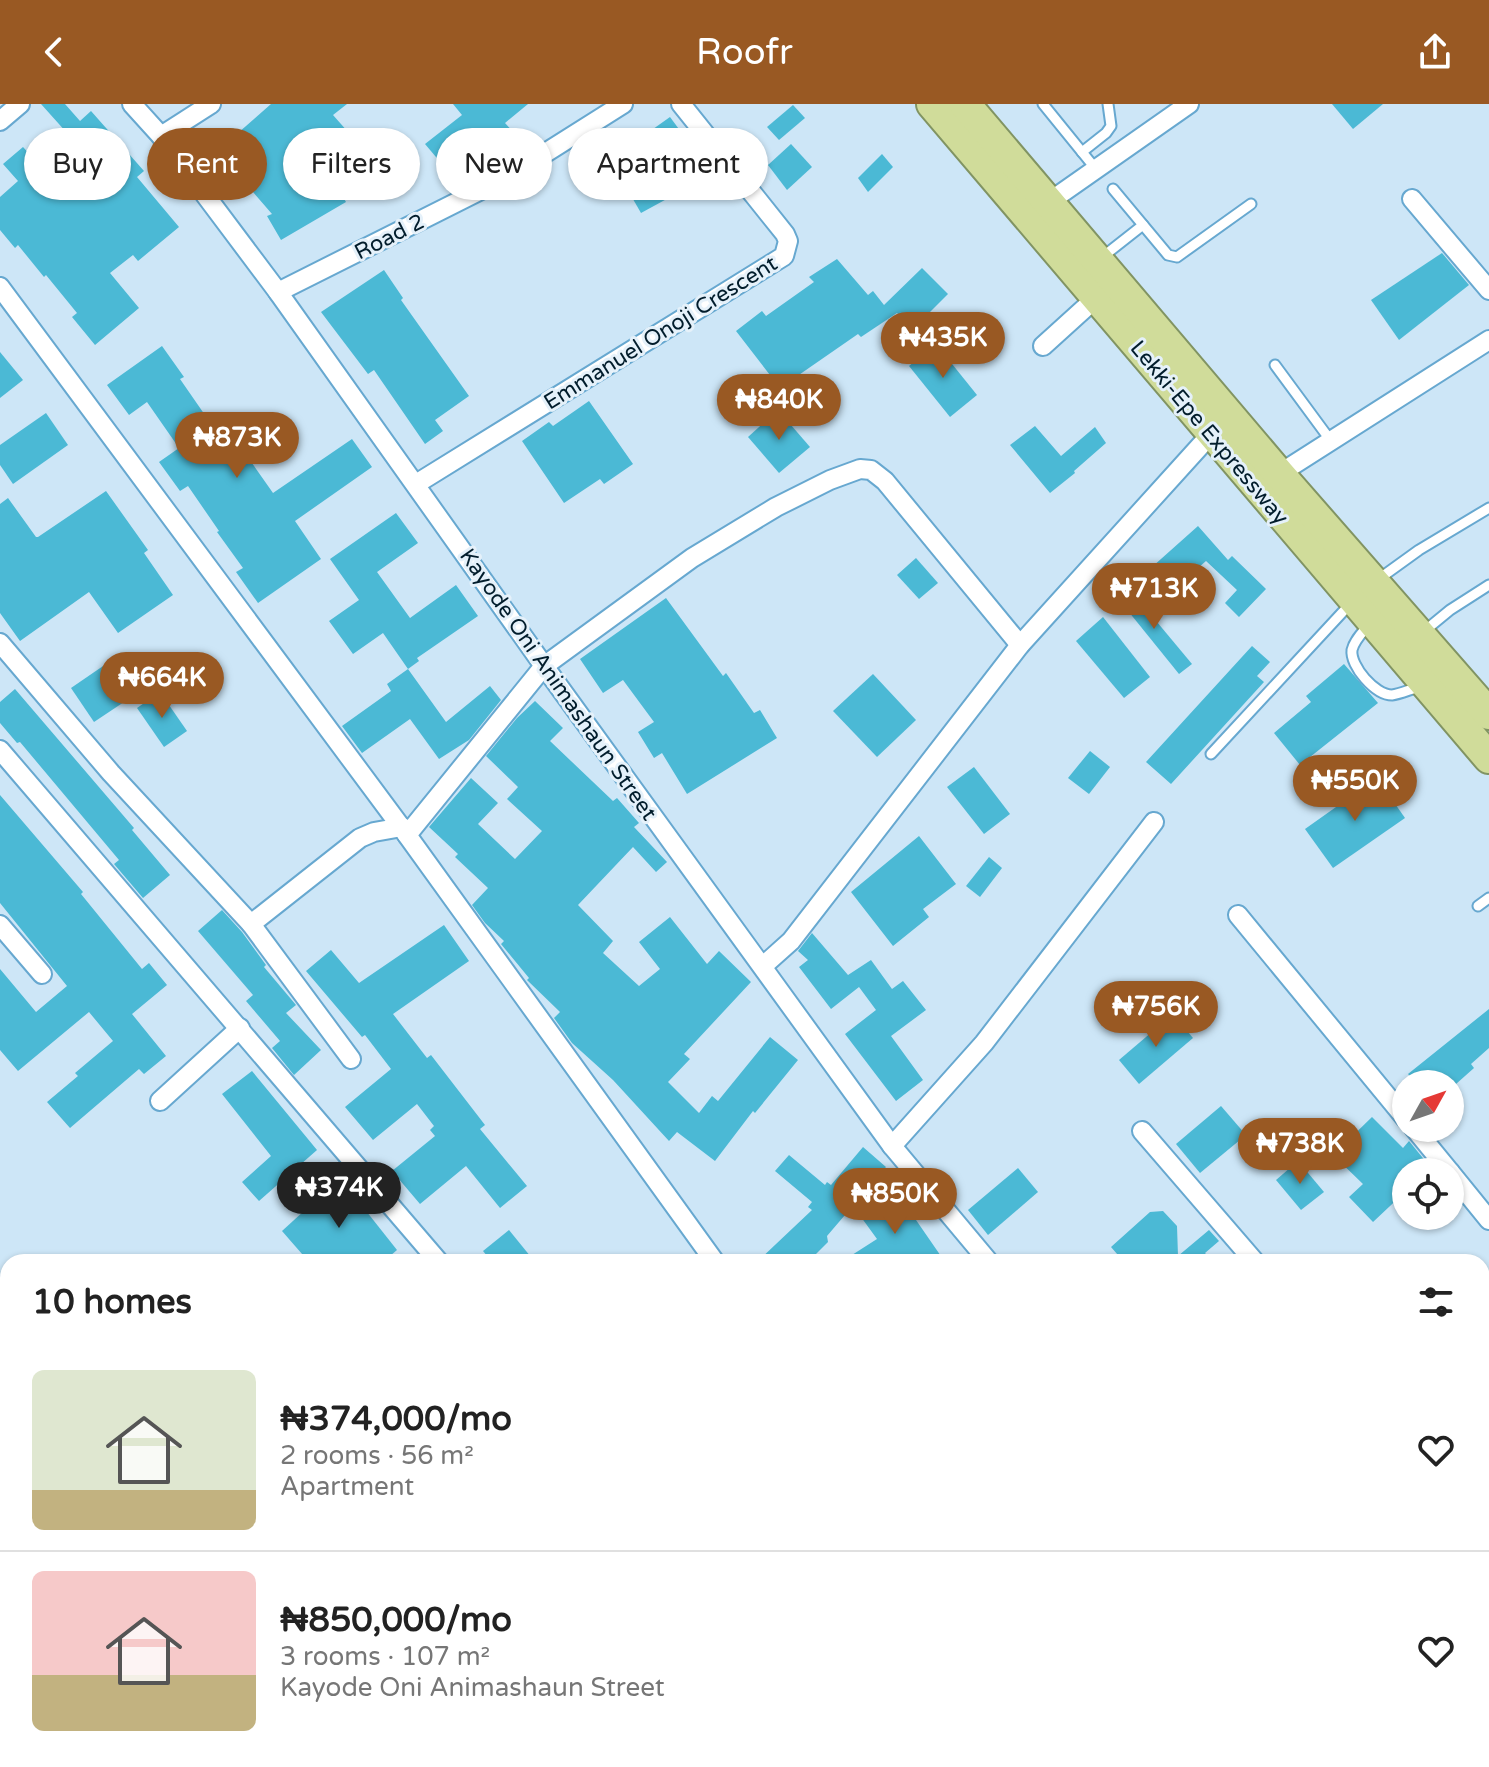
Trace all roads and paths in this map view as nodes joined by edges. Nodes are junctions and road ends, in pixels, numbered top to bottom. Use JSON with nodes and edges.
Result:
{"nodes":[{"id":1,"x":20,"y":104,"type":"edge"},
{"id":2,"x":132,"y":104,"type":"edge"},
{"id":3,"x":211,"y":104,"type":"edge"},
{"id":4,"x":623,"y":104,"type":"edge"},
{"id":5,"x":681,"y":104,"type":"edge"},
{"id":6,"x":932,"y":104,"type":"edge"},
{"id":7,"x":965,"y":104,"type":"edge"},
{"id":8,"x":1043,"y":104,"type":"edge"},
{"id":9,"x":1108,"y":104,"type":"edge"},
{"id":10,"x":1189,"y":104,"type":"edge"},
{"id":11,"x":0,"y":121,"type":"edge"},
{"id":12,"x":154,"y":128,"type":"edge"},
{"id":13,"x":174,"y":128,"type":"edge"},
{"id":14,"x":1082,"y":152,"type":"junction"},
{"id":15,"x":1095,"y":168,"type":"junction"},
{"id":16,"x":1113,"y":189,"type":"dead end"},
{"id":17,"x":1412,"y":199,"type":"dead end"},
{"id":18,"x":209,"y":200,"type":"edge"},
{"id":19,"x":1049,"y":202,"type":"junction"},
{"id":20,"x":1251,"y":204,"type":"dead end"},
{"id":21,"x":1143,"y":225,"type":"junction"},
{"id":22,"x":1098,"y":260,"type":"junction"},
{"id":23,"x":0,"y":287,"type":"edge"},
{"id":24,"x":1489,"y":290,"type":"edge"},
{"id":25,"x":278,"y":292,"type":"junction"},
{"id":26,"x":1096,"y":298,"type":"junction"},
{"id":27,"x":1489,"y":340,"type":"edge"},
{"id":28,"x":1043,"y":346,"type":"dead end"},
{"id":29,"x":1275,"y":365,"type":"dead end"},
{"id":30,"x":1211,"y":434,"type":"junction"},
{"id":31,"x":1331,"y":441,"type":"junction"},
{"id":32,"x":1279,"y":474,"type":"junction"},
{"id":33,"x":416,"y":484,"type":"junction"},
{"id":34,"x":1489,"y":508,"type":"edge"},
{"id":35,"x":1489,"y":585,"type":"edge"},
{"id":36,"x":1366,"y":601,"type":"junction"},
{"id":37,"x":1419,"y":635,"type":"junction"},
{"id":38,"x":0,"y":643,"type":"edge"},
{"id":39,"x":1020,"y":645,"type":"junction"},
{"id":40,"x":544,"y":666,"type":"junction"},
{"id":41,"x":1426,"y":685,"type":"junction"},
{"id":42,"x":1488,"y":711,"type":"edge"},
{"id":43,"x":0,"y":750,"type":"edge"},
{"id":44,"x":1211,"y":754,"type":"dead end"},
{"id":45,"x":1489,"y":758,"type":"edge"},
{"id":46,"x":1154,"y":822,"type":"dead end"},
{"id":47,"x":405,"y":831,"type":"junction"},
{"id":48,"x":1489,"y":898,"type":"edge"},
{"id":49,"x":1478,"y":906,"type":"dead end"},
{"id":50,"x":1238,"y":915,"type":"dead end"},
{"id":51,"x":251,"y":924,"type":"junction"},
{"id":52,"x":0,"y":925,"type":"edge"},
{"id":53,"x":763,"y":966,"type":"junction"},
{"id":54,"x":42,"y":974,"type":"dead end"},
{"id":55,"x":240,"y":1028,"type":"junction"},
{"id":56,"x":351,"y":1059,"type":"dead end"},
{"id":57,"x":160,"y":1101,"type":"dead end"},
{"id":58,"x":1392,"y":1102,"type":"edge"},
{"id":59,"x":1142,"y":1131,"type":"dead end"},
{"id":60,"x":1425,"y":1142,"type":"edge"},
{"id":61,"x":892,"y":1146,"type":"junction"},
{"id":62,"x":1439,"y":1158,"type":"edge"},
{"id":63,"x":1464,"y":1189,"type":"edge"},
{"id":64,"x":1489,"y":1220,"type":"edge"},
{"id":65,"x":432,"y":1254,"type":"edge"},
{"id":66,"x":709,"y":1254,"type":"edge"},
{"id":67,"x":982,"y":1254,"type":"edge"},
{"id":68,"x":1248,"y":1254,"type":"edge"}],
"edges":[{"from":1,"to":11,"type":"street"},
{"from":2,"to":12,"type":"street","name":"Kayode Oni Animashaun Street"},
{"from":3,"to":13,"type":"street"},
{"from":4,"to":25,"type":"street","name":"Road 2"},
{"from":5,"to":33,"type":"street","name":"Emmanuel Onoji Crescent"},
{"from":6,"to":26,"type":"highway","name":"Lekki-Epe Expressway"},
{"from":7,"to":19,"type":"highway","name":"Lekki-Epe Expressway"},
{"from":8,"to":14,"type":"lane"},
{"from":9,"to":14,"type":"lane"},
{"from":10,"to":15,"type":"street"},
{"from":14,"to":15,"type":"lane"},
{"from":15,"to":19,"type":"street"},
{"from":16,"to":21,"type":"lane"},
{"from":17,"to":24,"type":"street"},
{"from":18,"to":25,"type":"street","name":"Kayode Oni Animashaun Street"},
{"from":19,"to":22,"type":"highway","name":"Lekki-Epe Expressway"},
{"from":20,"to":21,"type":"lane"},
{"from":21,"to":22,"type":"lane"},
{"from":22,"to":32,"type":"highway","name":"Lekki-Epe Expressway"},
{"from":23,"to":47,"type":"street"},
{"from":25,"to":33,"type":"street","name":"Kayode Oni Animashaun Street"},
{"from":26,"to":28,"type":"street"},
{"from":26,"to":30,"type":"highway","name":"Lekki-Epe Expressway"},
{"from":27,"to":31,"type":"street"},
{"from":29,"to":31,"type":"lane"},
{"from":30,"to":36,"type":"highway","name":"Lekki-Epe Expressway"},
{"from":30,"to":39,"type":"street"},
{"from":31,"to":32,"type":"street"},
{"from":32,"to":36,"type":"highway","name":"Lekki-Epe Expressway"},
{"from":33,"to":40,"type":"street","name":"Kayode Oni Animashaun Street"},
{"from":34,"to":36,"type":"lane"},
{"from":35,"to":37,"type":"lane"},
{"from":36,"to":37,"type":"highway","name":"Lekki-Epe Expressway"},
{"from":36,"to":41,"type":"highway","name":"Lekki-Epe Expressway"},
{"from":36,"to":41,"type":"lane"},
{"from":36,"to":44,"type":"lane"},
{"from":37,"to":42,"type":"highway","name":"Lekki-Epe Expressway"},
{"from":38,"to":51,"type":"street"},
{"from":39,"to":40,"type":"street"},
{"from":39,"to":53,"type":"street"},
{"from":40,"to":47,"type":"street"},
{"from":40,"to":53,"type":"street","name":"Kayode Oni Animashaun Street"},
{"from":41,"to":45,"type":"highway","name":"Lekki-Epe Expressway"},
{"from":43,"to":55,"type":"street"},
{"from":46,"to":61,"type":"street"},
{"from":47,"to":51,"type":"street"},
{"from":47,"to":66,"type":"street"},
{"from":48,"to":49,"type":"lane"},
{"from":50,"to":58,"type":"street"},
{"from":51,"to":56,"type":"street"},
{"from":52,"to":54,"type":"street"},
{"from":53,"to":61,"type":"street","name":"Kayode Oni Animashaun Street"},
{"from":55,"to":57,"type":"street"},
{"from":55,"to":65,"type":"street"},
{"from":59,"to":68,"type":"street"},
{"from":60,"to":62,"type":"street"},
{"from":61,"to":67,"type":"street","name":"Kayode Oni Animashaun Street"},
{"from":63,"to":64,"type":"street"}]}
